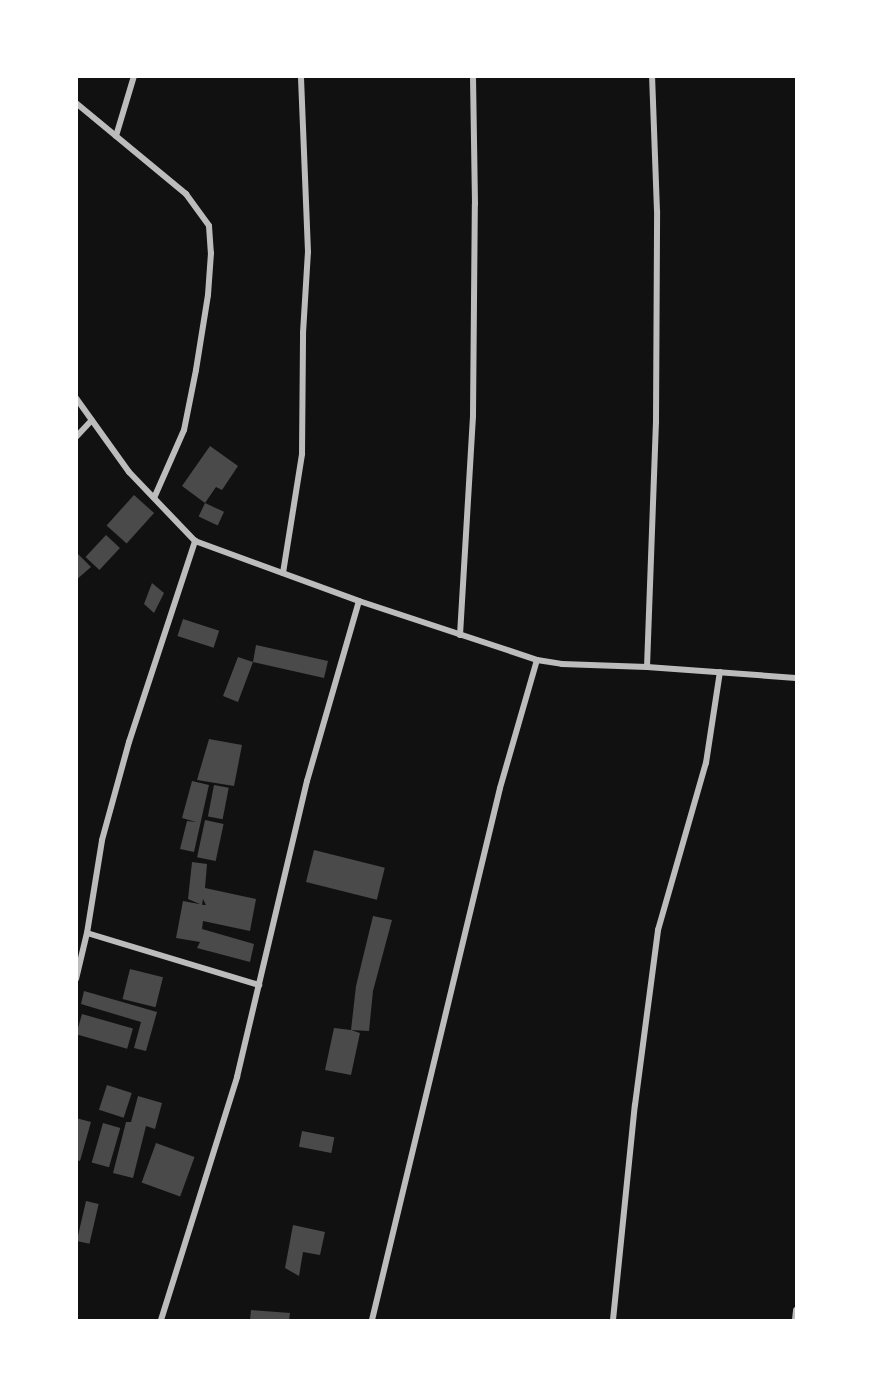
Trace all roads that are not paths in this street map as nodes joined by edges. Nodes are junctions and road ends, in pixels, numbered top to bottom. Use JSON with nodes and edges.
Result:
{"nodes":[{"id":1,"x":134,"y":76,"type":"edge"},
{"id":2,"x":301,"y":76,"type":"edge"},
{"id":3,"x":473,"y":76,"type":"edge"},
{"id":4,"x":652,"y":76,"type":"edge"},
{"id":5,"x":76,"y":103,"type":"edge"},
{"id":6,"x":116,"y":136,"type":"junction"},
{"id":7,"x":76,"y":398,"type":"edge"},
{"id":8,"x":92,"y":420,"type":"junction"},
{"id":9,"x":76,"y":437,"type":"edge"},
{"id":10,"x":154,"y":498,"type":"junction"},
{"id":11,"x":195,"y":541,"type":"junction"},
{"id":12,"x":283,"y":573,"type":"junction"},
{"id":13,"x":359,"y":601,"type":"junction"},
{"id":14,"x":460,"y":635,"type":"junction"},
{"id":15,"x":537,"y":660,"type":"junction"},
{"id":16,"x":647,"y":667,"type":"junction"},
{"id":17,"x":720,"y":672,"type":"junction"},
{"id":18,"x":796,"y":678,"type":"edge"},
{"id":19,"x":87,"y":933,"type":"junction"},
{"id":20,"x":76,"y":979,"type":"edge"},
{"id":21,"x":260,"y":985,"type":"junction"},
{"id":22,"x":796,"y":1310,"type":"edge"},
{"id":23,"x":161,"y":1320,"type":"edge"},
{"id":24,"x":372,"y":1320,"type":"edge"},
{"id":25,"x":613,"y":1320,"type":"edge"},
{"id":26,"x":795,"y":1320,"type":"edge"}],
"edges":[{"from":1,"to":6,"type":"street"},
{"from":2,"to":12,"type":"street"},
{"from":3,"to":14,"type":"street"},
{"from":4,"to":16,"type":"street"},
{"from":5,"to":6,"type":"street"},
{"from":6,"to":10,"type":"street"},
{"from":7,"to":8,"type":"street"},
{"from":8,"to":9,"type":"street"},
{"from":8,"to":10,"type":"street"},
{"from":10,"to":11,"type":"street"},
{"from":11,"to":12,"type":"street"},
{"from":11,"to":19,"type":"street"},
{"from":12,"to":13,"type":"street"},
{"from":13,"to":14,"type":"street"},
{"from":13,"to":21,"type":"street"},
{"from":14,"to":15,"type":"street"},
{"from":15,"to":16,"type":"street"},
{"from":15,"to":24,"type":"street"},
{"from":16,"to":17,"type":"street"},
{"from":17,"to":18,"type":"street"},
{"from":17,"to":25,"type":"street"},
{"from":19,"to":20,"type":"street"},
{"from":19,"to":21,"type":"street"},
{"from":21,"to":23,"type":"street"},
{"from":22,"to":26,"type":"street"}]}
